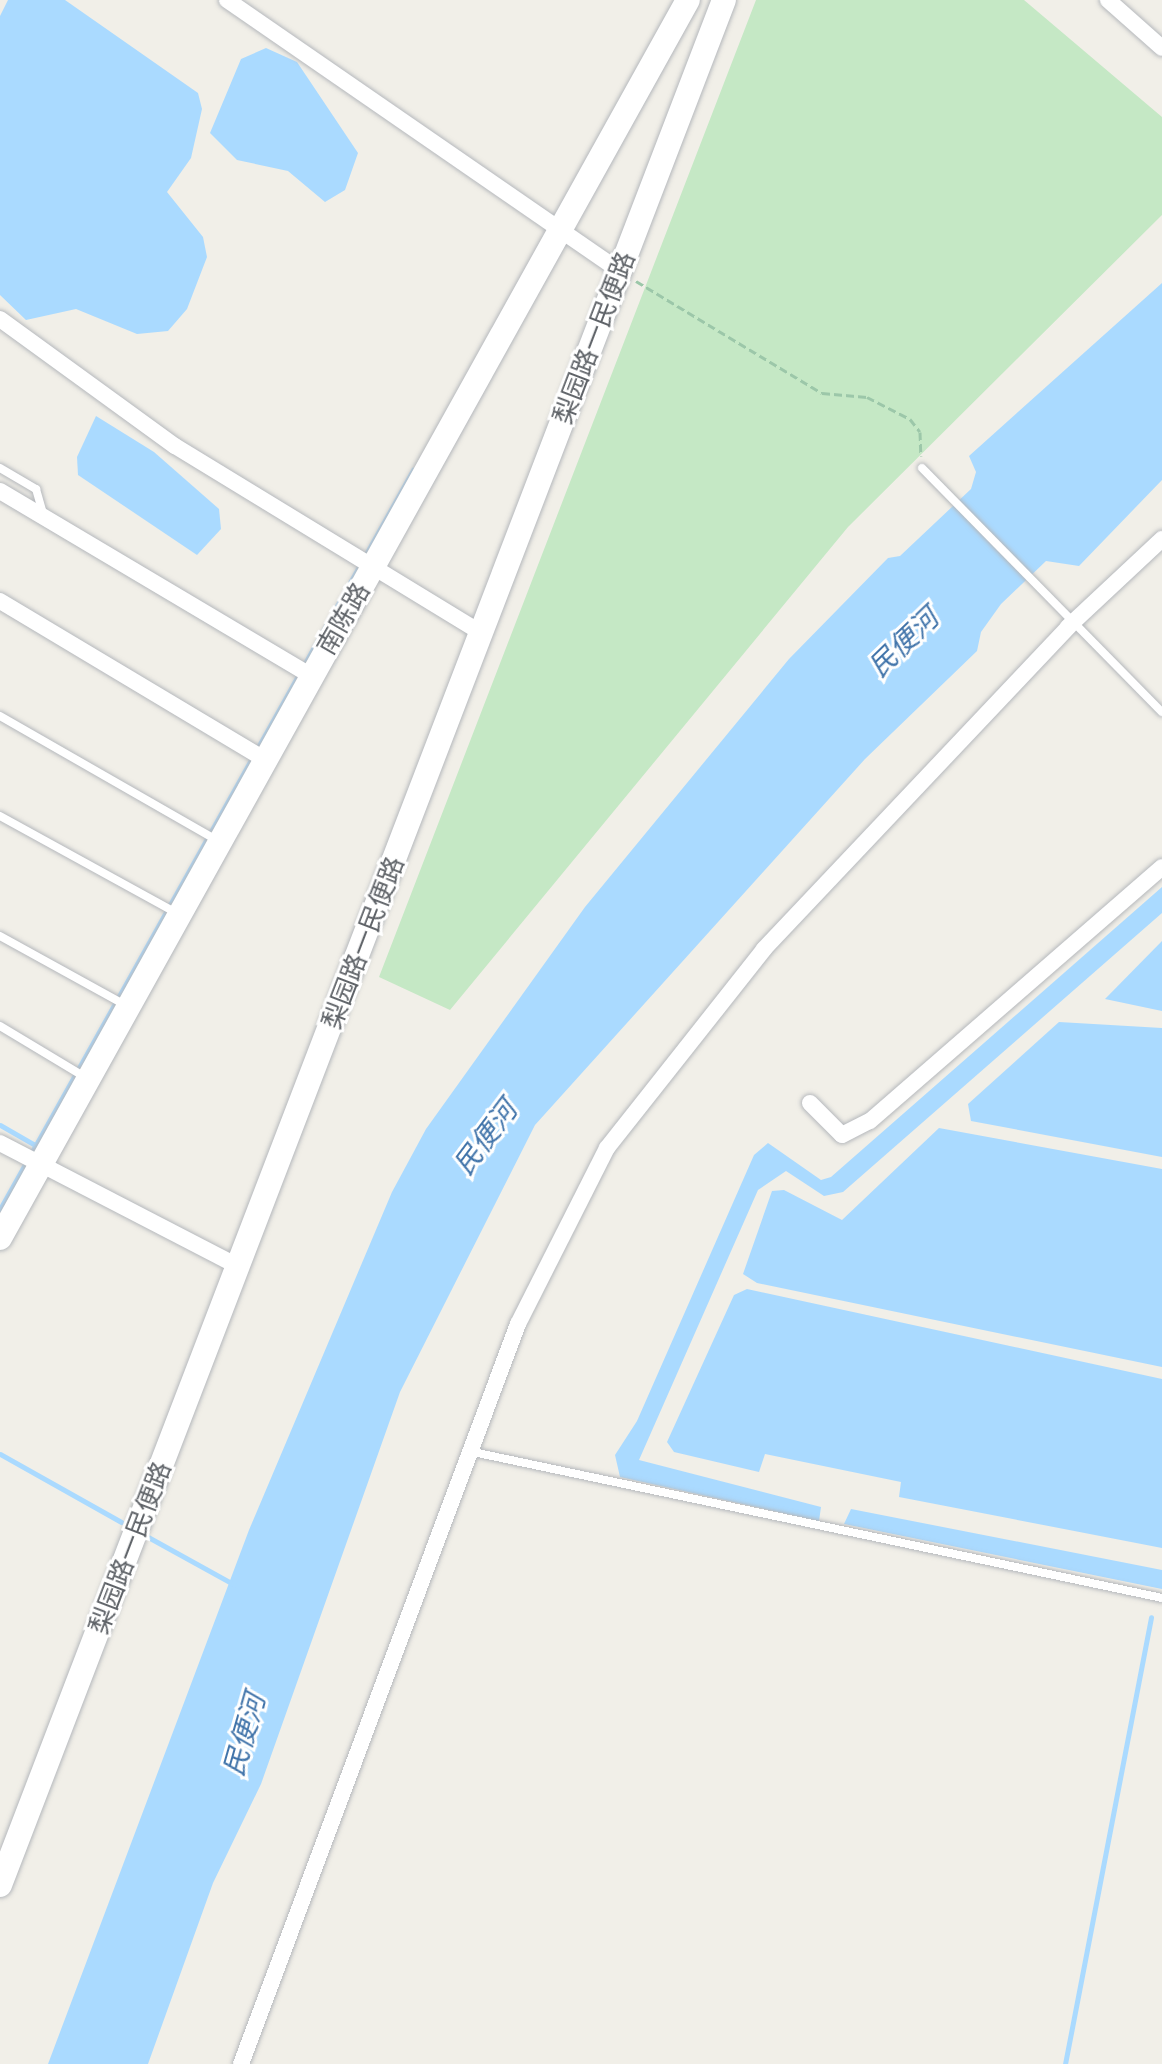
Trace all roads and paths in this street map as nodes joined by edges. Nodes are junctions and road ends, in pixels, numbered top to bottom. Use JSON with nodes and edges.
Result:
{"nodes":[{"id":1,"x":227,"y":0,"type":"edge"},
{"id":2,"x":688,"y":0,"type":"edge"},
{"id":3,"x":724,"y":0,"type":"edge"},
{"id":4,"x":1108,"y":0,"type":"edge"},
{"id":5,"x":1162,"y":48,"type":"edge"},
{"id":6,"x":552,"y":229,"type":"junction"},
{"id":7,"x":620,"y":271,"type":"junction"},
{"id":8,"x":0,"y":319,"type":"edge"},
{"id":9,"x":0,"y":468,"type":"edge"},
{"id":10,"x":922,"y":468,"type":"joint"},
{"id":11,"x":0,"y":491,"type":"edge"},
{"id":12,"x":44,"y":517,"type":"junction"},
{"id":13,"x":1162,"y":539,"type":"edge"},
{"id":14,"x":364,"y":567,"type":"junction"},
{"id":15,"x":0,"y":601,"type":"edge"},
{"id":16,"x":1072,"y":623,"type":"junction"},
{"id":17,"x":481,"y":633,"type":"junction"},
{"id":18,"x":304,"y":672,"type":"junction"},
{"id":19,"x":1162,"y":712,"type":"edge"},
{"id":20,"x":0,"y":716,"type":"edge"},
{"id":21,"x":257,"y":755,"type":"junction"},
{"id":22,"x":0,"y":816,"type":"edge"},
{"id":23,"x":211,"y":838,"type":"junction"},
{"id":24,"x":1162,"y":867,"type":"edge"},
{"id":25,"x":171,"y":910,"type":"junction"},
{"id":26,"x":0,"y":936,"type":"edge"},
{"id":27,"x":120,"y":1002,"type":"junction"},
{"id":28,"x":0,"y":1026,"type":"edge"},
{"id":29,"x":80,"y":1074,"type":"junction"},
{"id":30,"x":810,"y":1103,"type":"dead end"},
{"id":31,"x":0,"y":1143,"type":"edge"},
{"id":32,"x":32,"y":1161,"type":"junction"},
{"id":33,"x":0,"y":1238,"type":"edge"},
{"id":34,"x":239,"y":1267,"type":"junction"},
{"id":35,"x":473,"y":1452,"type":"junction"},
{"id":36,"x":1162,"y":1598,"type":"edge"},
{"id":37,"x":0,"y":1885,"type":"edge"},
{"id":38,"x":241,"y":2064,"type":"edge"}],
"edges":[{"from":1,"to":6,"type":"street"},
{"from":2,"to":6,"type":"main road","name":"南陈路"},
{"from":3,"to":7,"type":"main road","name":"梨园路一民便路"},
{"from":4,"to":5,"type":"street"},
{"from":6,"to":7,"type":"street"},
{"from":6,"to":14,"type":"main road","name":"南陈路"},
{"from":7,"to":10,"type":"path"},
{"from":7,"to":17,"type":"main road","name":"梨园路一民便路"},
{"from":8,"to":14,"type":"street"},
{"from":9,"to":12,"type":"lane"},
{"from":10,"to":16,"type":"lane"},
{"from":11,"to":12,"type":"street"},
{"from":12,"to":18,"type":"street"},
{"from":13,"to":16,"type":"street"},
{"from":14,"to":17,"type":"street"},
{"from":14,"to":18,"type":"main road","name":"南陈路"},
{"from":15,"to":21,"type":"street"},
{"from":16,"to":19,"type":"lane"},
{"from":16,"to":35,"type":"street"},
{"from":17,"to":34,"type":"main road","name":"梨园路一民便路"},
{"from":18,"to":21,"type":"main road","name":"南陈路"},
{"from":20,"to":23,"type":"lane"},
{"from":21,"to":23,"type":"main road","name":"南陈路"},
{"from":22,"to":25,"type":"lane"},
{"from":23,"to":25,"type":"main road","name":"南陈路"},
{"from":24,"to":30,"type":"street"},
{"from":25,"to":27,"type":"main road","name":"南陈路"},
{"from":26,"to":27,"type":"lane"},
{"from":27,"to":29,"type":"main road","name":"南陈路"},
{"from":28,"to":29,"type":"lane"},
{"from":29,"to":32,"type":"main road","name":"南陈路"},
{"from":31,"to":32,"type":"street"},
{"from":32,"to":33,"type":"main road","name":"南陈路"},
{"from":32,"to":34,"type":"street"},
{"from":34,"to":37,"type":"main road","name":"梨园路一民便路"},
{"from":35,"to":36,"type":"lane"},
{"from":35,"to":38,"type":"street"}]}
